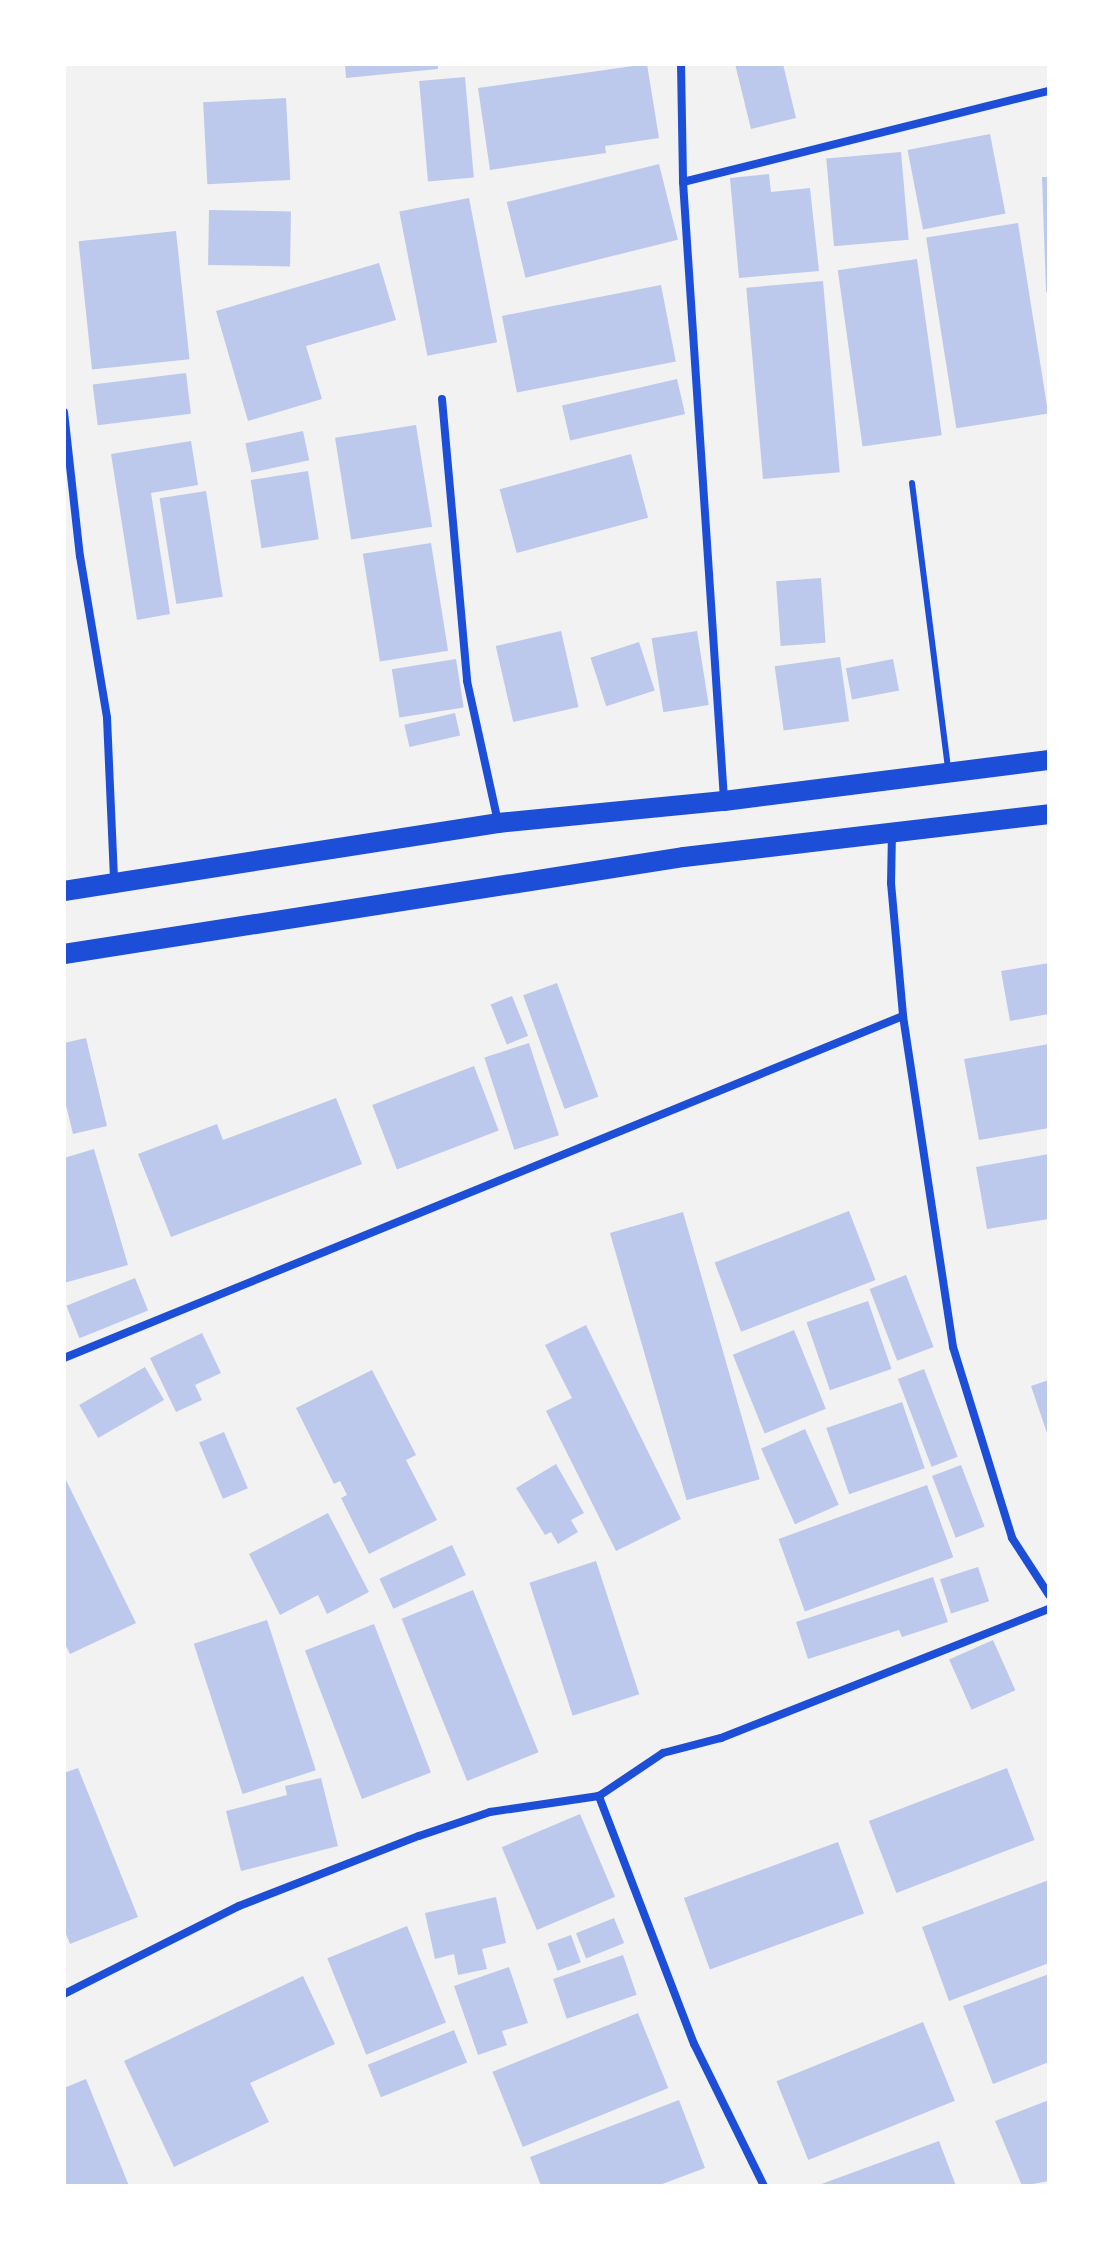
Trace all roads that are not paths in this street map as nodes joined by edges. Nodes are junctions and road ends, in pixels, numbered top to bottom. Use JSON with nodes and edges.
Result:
{"nodes":[{"id":1,"x":681,"y":64,"type":"edge"},
{"id":2,"x":1049,"y":91,"type":"edge"},
{"id":3,"x":683,"y":182,"type":"junction"},
{"id":4,"x":442,"y":399,"type":"dead end"},
{"id":5,"x":64,"y":412,"type":"edge"},
{"id":6,"x":912,"y":483,"type":"dead end"},
{"id":7,"x":1049,"y":760,"type":"edge"},
{"id":8,"x":949,"y":773,"type":"junction"},
{"id":9,"x":724,"y":801,"type":"junction"},
{"id":10,"x":1049,"y":814,"type":"edge"},
{"id":11,"x":498,"y":823,"type":"junction"},
{"id":12,"x":892,"y":828,"type":"junction"},
{"id":13,"x":114,"y":881,"type":"junction"},
{"id":14,"x":64,"y":891,"type":"edge"},
{"id":15,"x":64,"y":954,"type":"edge"},
{"id":16,"x":903,"y":1016,"type":"junction"},
{"id":17,"x":64,"y":1358,"type":"edge"},
{"id":18,"x":1049,"y":1595,"type":"edge"},
{"id":19,"x":1049,"y":1609,"type":"edge"},
{"id":20,"x":599,"y":1796,"type":"junction"},
{"id":21,"x":64,"y":1994,"type":"edge"},
{"id":22,"x":764,"y":2186,"type":"edge"}],
"edges":[{"from":1,"to":3,"type":"street"},
{"from":2,"to":3,"type":"street"},
{"from":3,"to":9,"type":"street"},
{"from":4,"to":11,"type":"street"},
{"from":5,"to":13,"type":"street"},
{"from":6,"to":8,"type":"lane"},
{"from":7,"to":8,"type":"main road"},
{"from":8,"to":9,"type":"main road"},
{"from":9,"to":11,"type":"main road"},
{"from":10,"to":12,"type":"main road"},
{"from":11,"to":13,"type":"main road"},
{"from":12,"to":15,"type":"main road"},
{"from":12,"to":16,"type":"street"},
{"from":13,"to":14,"type":"main road"},
{"from":16,"to":17,"type":"street"},
{"from":16,"to":18,"type":"street"},
{"from":19,"to":20,"type":"street"},
{"from":20,"to":21,"type":"street"},
{"from":20,"to":22,"type":"street"}]}
